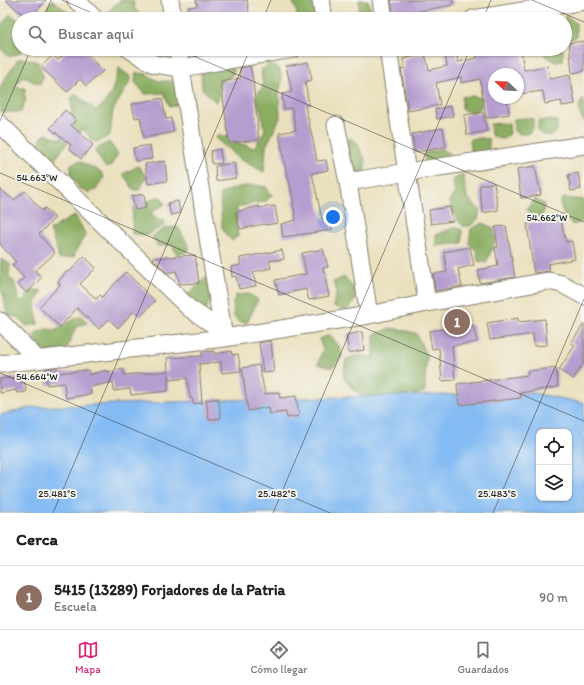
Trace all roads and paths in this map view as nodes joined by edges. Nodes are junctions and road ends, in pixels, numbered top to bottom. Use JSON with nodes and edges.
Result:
{"nodes":[{"id":1,"x":76,"y":0,"type":"edge"},
{"id":2,"x":170,"y":0,"type":"edge"},
{"id":3,"x":321,"y":0,"type":"edge"},
{"id":4,"x":381,"y":0,"type":"edge"},
{"id":5,"x":584,"y":1,"type":"edge"},
{"id":6,"x":88,"y":12,"type":"edge"},
{"id":7,"x":172,"y":12,"type":"edge"},
{"id":8,"x":323,"y":12,"type":"edge"},
{"id":9,"x":383,"y":12,"type":"edge"},
{"id":10,"x":516,"y":12,"type":"edge"},
{"id":11,"x":141,"y":56,"type":"edge"},
{"id":12,"x":179,"y":56,"type":"edge"},
{"id":13,"x":252,"y":56,"type":"edge"},
{"id":14,"x":389,"y":56,"type":"edge"},
{"id":15,"x":181,"y":68,"type":"junction"},
{"id":16,"x":0,"y":124,"type":"edge"},
{"id":17,"x":336,"y":125,"type":"dead end"},
{"id":18,"x":584,"y":145,"type":"edge"},
{"id":19,"x":407,"y":172,"type":"junction"},
{"id":20,"x":348,"y":182,"type":"junction"},
{"id":21,"x":584,"y":296,"type":"edge"},
{"id":22,"x":427,"y":303,"type":"junction"},
{"id":23,"x":369,"y":315,"type":"junction"},
{"id":24,"x":0,"y":320,"type":"edge"},
{"id":25,"x":224,"y":335,"type":"junction"},
{"id":26,"x":38,"y":360,"type":"junction"},
{"id":27,"x":0,"y":364,"type":"edge"}],
"edges":[{"from":1,"to":6,"type":"street"},
{"from":2,"to":7,"type":"street"},
{"from":3,"to":8,"type":"street"},
{"from":4,"to":9,"type":"street"},
{"from":5,"to":10,"type":"street"},
{"from":11,"to":15,"type":"street"},
{"from":12,"to":15,"type":"street"},
{"from":13,"to":15,"type":"street"},
{"from":14,"to":19,"type":"street"},
{"from":15,"to":25,"type":"street"},
{"from":16,"to":25,"type":"street"},
{"from":17,"to":20,"type":"street"},
{"from":18,"to":19,"type":"street"},
{"from":19,"to":20,"type":"street"},
{"from":19,"to":22,"type":"street"},
{"from":20,"to":23,"type":"street"},
{"from":21,"to":22,"type":"street"},
{"from":22,"to":23,"type":"street"},
{"from":23,"to":25,"type":"street"},
{"from":24,"to":26,"type":"street"},
{"from":25,"to":26,"type":"street"},
{"from":26,"to":27,"type":"street"}]}
